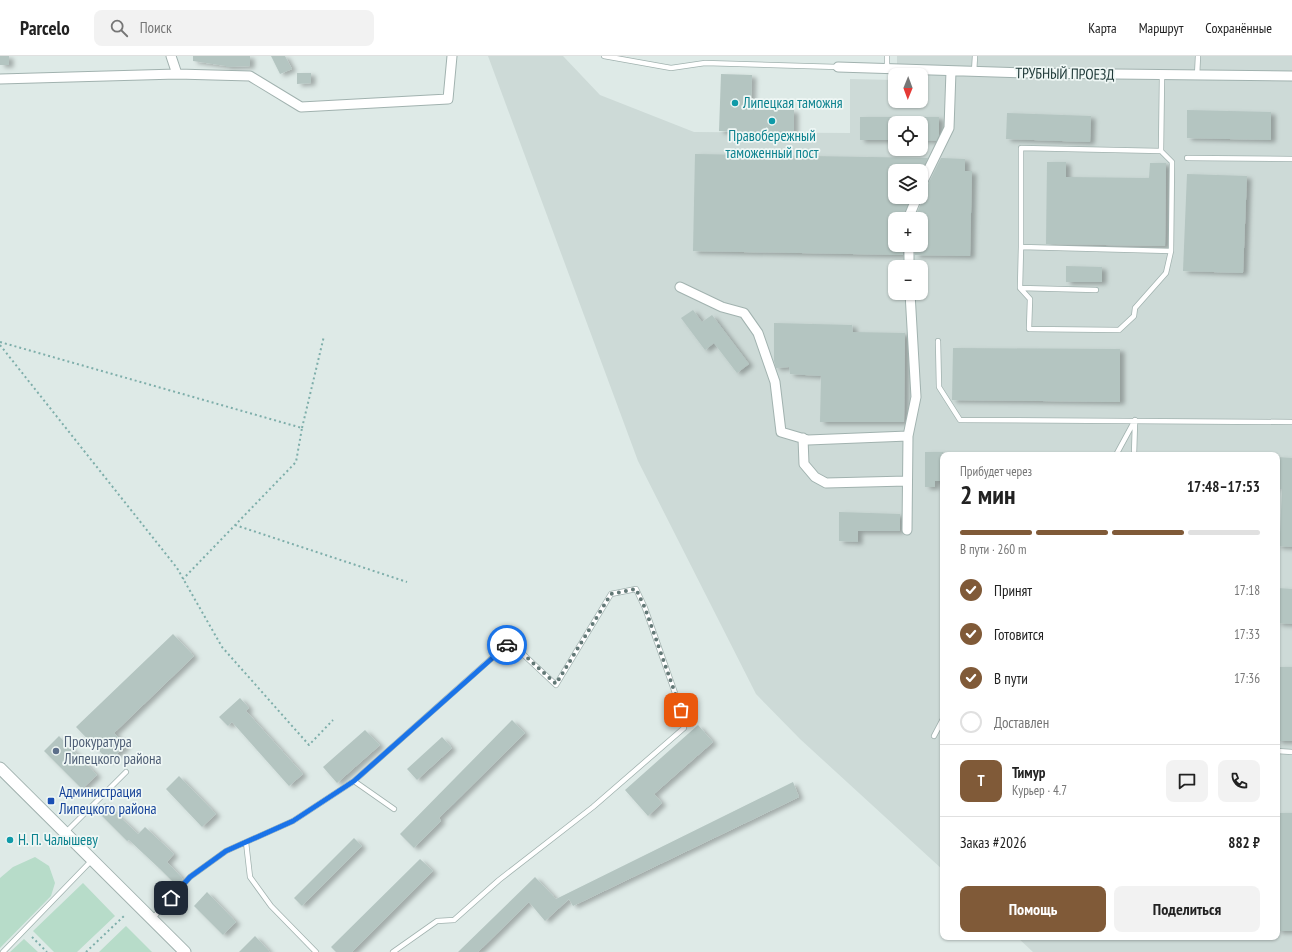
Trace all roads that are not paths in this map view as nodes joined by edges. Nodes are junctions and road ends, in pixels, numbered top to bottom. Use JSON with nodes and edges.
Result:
{"nodes":[{"id":1,"x":171,"y":56,"type":"edge"},
{"id":2,"x":452,"y":56,"type":"edge"},
{"id":3,"x":604,"y":56,"type":"edge"},
{"id":4,"x":887,"y":56,"type":"edge"},
{"id":5,"x":975,"y":56,"type":"edge"},
{"id":6,"x":1198,"y":56,"type":"edge"},
{"id":7,"x":838,"y":67,"type":"joint"},
{"id":8,"x":887,"y":69,"type":"junction"},
{"id":9,"x":951,"y":71,"type":"junction"},
{"id":10,"x":974,"y":72,"type":"junction"},
{"id":11,"x":177,"y":74,"type":"junction"},
{"id":12,"x":1162,"y":76,"type":"junction"},
{"id":13,"x":1197,"y":76,"type":"junction"},
{"id":14,"x":1292,"y":76,"type":"edge"},
{"id":15,"x":0,"y":79,"type":"edge"},
{"id":16,"x":1160,"y":151,"type":"junction"},
{"id":17,"x":1187,"y":158,"type":"dead end"},
{"id":18,"x":1292,"y":159,"type":"edge"},
{"id":19,"x":928,"y":171,"type":"edge"},
{"id":20,"x":1021,"y":247,"type":"junction"},
{"id":21,"x":1171,"y":251,"type":"junction"},
{"id":22,"x":680,"y":287,"type":"dead end"},
{"id":23,"x":1020,"y":288,"type":"junction"},
{"id":24,"x":1096,"y":290,"type":"dead end"},
{"id":25,"x":911,"y":300,"type":"edge"},
{"id":26,"x":938,"y":341,"type":"dead end"},
{"id":27,"x":1135,"y":420,"type":"junction"},
{"id":28,"x":1292,"y":422,"type":"edge"},
{"id":29,"x":908,"y":436,"type":"junction"},
{"id":30,"x":803,"y":438,"type":"junction"},
{"id":31,"x":1118,"y":452,"type":"edge"},
{"id":32,"x":1134,"y":452,"type":"edge"},
{"id":33,"x":907,"y":481,"type":"junction"},
{"id":34,"x":907,"y":530,"type":"dead end"},
{"id":35,"x":940,"y":725,"type":"edge"},
{"id":36,"x":934,"y":736,"type":"dead end"},
{"id":37,"x":1280,"y":751,"type":"edge"},
{"id":38,"x":1292,"y":752,"type":"edge"},
{"id":39,"x":0,"y":768,"type":"edge"},
{"id":40,"x":126,"y":772,"type":"dead end"},
{"id":41,"x":354,"y":781,"type":"junction"},
{"id":42,"x":394,"y":809,"type":"dead end"},
{"id":43,"x":65,"y":833,"type":"junction"},
{"id":44,"x":246,"y":842,"type":"junction"},
{"id":45,"x":92,"y":860,"type":"junction"},
{"id":46,"x":152,"y":919,"type":"junction"},
{"id":47,"x":180,"y":950,"type":"edge"},
{"id":48,"x":3,"y":952,"type":"edge"},
{"id":49,"x":316,"y":952,"type":"edge"},
{"id":50,"x":393,"y":952,"type":"edge"}],
"edges":[{"from":1,"to":11,"type":"street"},
{"from":2,"to":11,"type":"street"},
{"from":3,"to":7,"type":"lane"},
{"from":4,"to":8,"type":"lane"},
{"from":5,"to":10,"type":"lane"},
{"from":6,"to":13,"type":"lane"},
{"from":7,"to":8,"type":"street","name":"ТРУБНЫЙ ПРОЕЗД"},
{"from":8,"to":9,"type":"street","name":"ТРУБНЫЙ ПРОЕЗД"},
{"from":9,"to":10,"type":"street","name":"ТРУБНЫЙ ПРОЕЗД"},
{"from":9,"to":19,"type":"street"},
{"from":10,"to":12,"type":"street","name":"ТРУБНЫЙ ПРОЕЗД"},
{"from":11,"to":15,"type":"street"},
{"from":12,"to":13,"type":"street","name":"ТРУБНЫЙ ПРОЕЗД"},
{"from":12,"to":16,"type":"lane"},
{"from":13,"to":14,"type":"street","name":"ТРУБНЫЙ ПРОЕЗД"},
{"from":16,"to":20,"type":"lane"},
{"from":16,"to":21,"type":"lane"},
{"from":17,"to":18,"type":"lane"},
{"from":20,"to":21,"type":"lane"},
{"from":20,"to":23,"type":"lane"},
{"from":21,"to":23,"type":"lane"},
{"from":22,"to":30,"type":"street"},
{"from":23,"to":24,"type":"lane"},
{"from":25,"to":29,"type":"street"},
{"from":26,"to":27,"type":"lane"},
{"from":27,"to":28,"type":"lane"},
{"from":27,"to":31,"type":"lane"},
{"from":27,"to":32,"type":"lane"},
{"from":29,"to":30,"type":"street"},
{"from":29,"to":33,"type":"street"},
{"from":30,"to":33,"type":"street"},
{"from":33,"to":34,"type":"street"},
{"from":35,"to":36,"type":"lane"},
{"from":37,"to":38,"type":"lane"},
{"from":39,"to":43,"type":"street"},
{"from":40,"to":43,"type":"lane"},
{"from":41,"to":42,"type":"lane"},
{"from":41,"to":44,"type":"lane"},
{"from":41,"to":50,"type":"lane"},
{"from":43,"to":45,"type":"street"},
{"from":44,"to":46,"type":"lane"},
{"from":44,"to":49,"type":"lane"},
{"from":45,"to":46,"type":"street"},
{"from":45,"to":48,"type":"lane"},
{"from":46,"to":47,"type":"street"}]}
